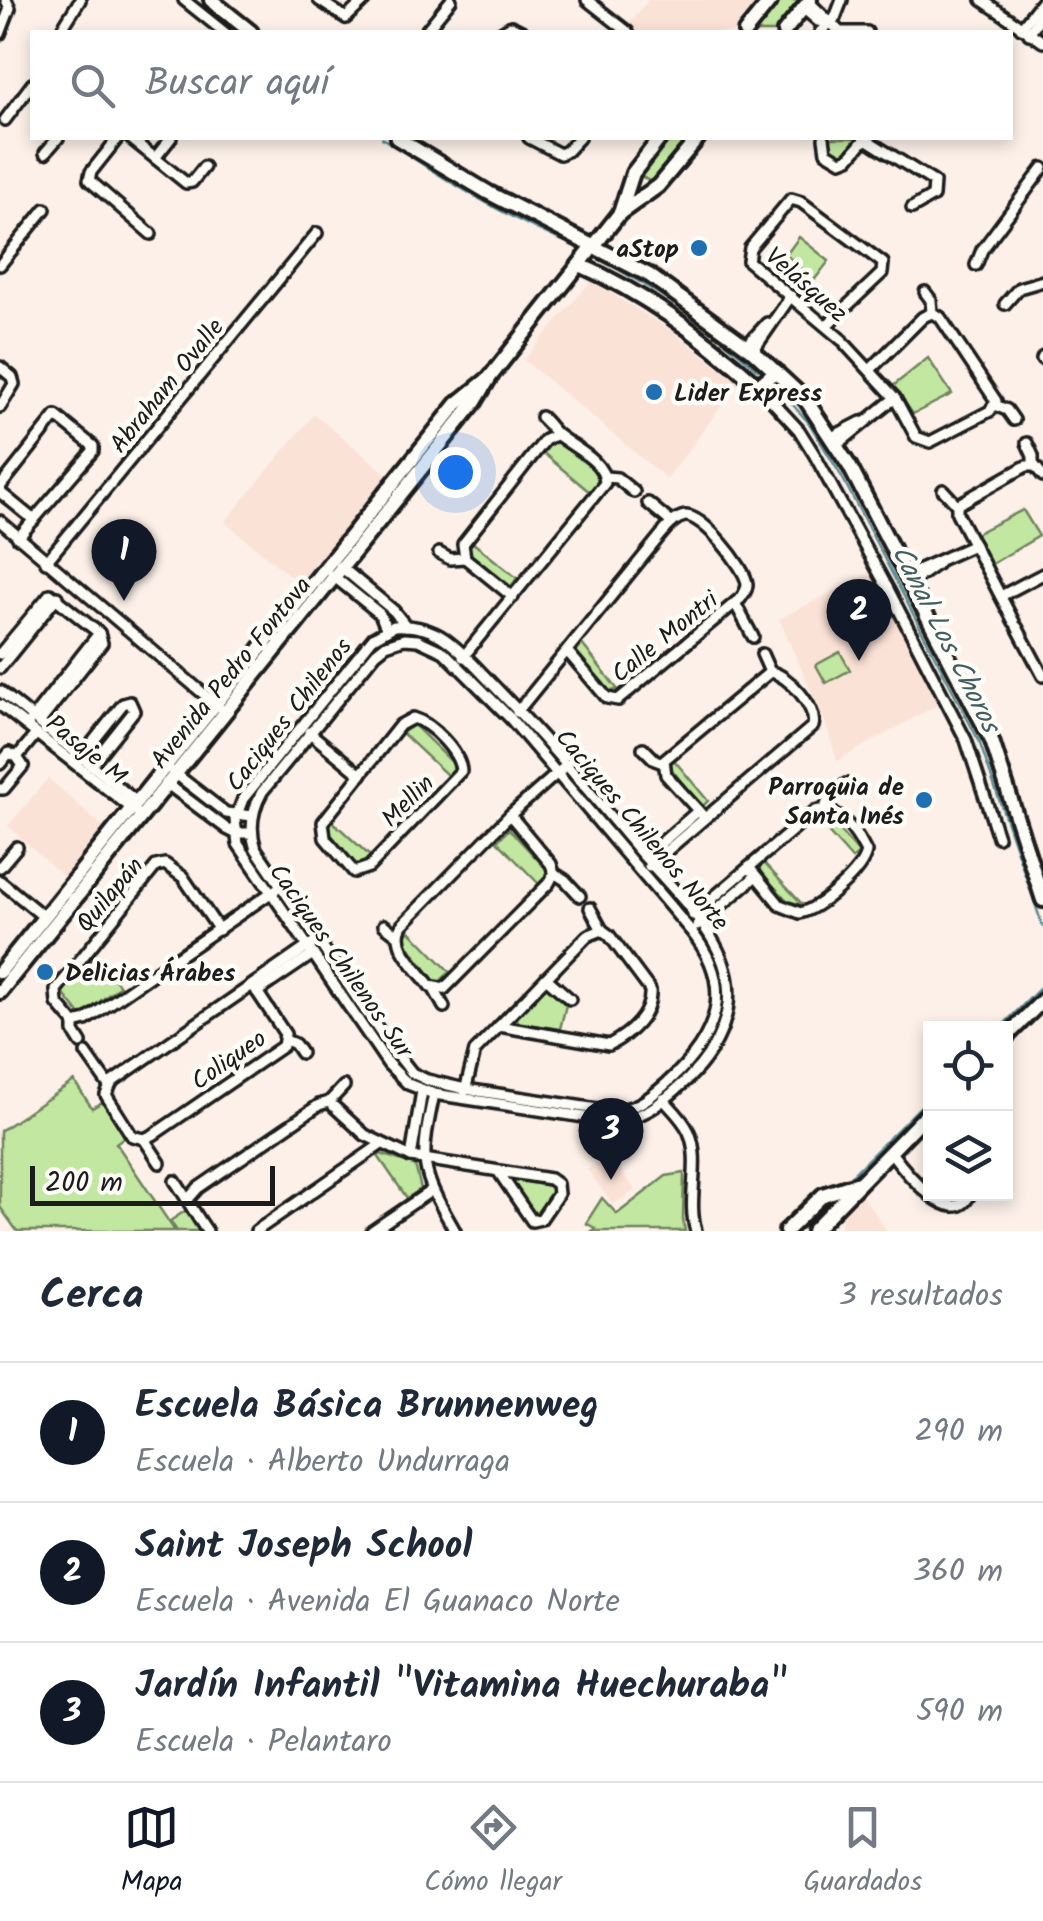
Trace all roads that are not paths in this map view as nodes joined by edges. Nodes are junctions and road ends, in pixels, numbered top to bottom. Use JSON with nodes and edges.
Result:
{"nodes":[{"id":1,"x":6,"y":0,"type":"edge"},
{"id":2,"x":80,"y":0,"type":"edge"},
{"id":3,"x":184,"y":0,"type":"edge"},
{"id":4,"x":210,"y":0,"type":"edge"},
{"id":5,"x":365,"y":0,"type":"edge"},
{"id":6,"x":452,"y":0,"type":"edge"},
{"id":7,"x":588,"y":0,"type":"edge"},
{"id":8,"x":771,"y":0,"type":"edge"},
{"id":9,"x":842,"y":0,"type":"edge"},
{"id":10,"x":982,"y":0,"type":"edge"},
{"id":11,"x":1043,"y":0,"type":"edge"},
{"id":12,"x":322,"y":1,"type":"edge"},
{"id":13,"x":807,"y":4,"type":"edge"},
{"id":14,"x":1043,"y":12,"type":"edge"},
{"id":15,"x":830,"y":24,"type":"junction"},
{"id":16,"x":61,"y":30,"type":"edge"},
{"id":17,"x":222,"y":30,"type":"edge"},
{"id":18,"x":248,"y":30,"type":"edge"},
{"id":19,"x":427,"y":30,"type":"edge"},
{"id":20,"x":626,"y":30,"type":"edge"},
{"id":21,"x":747,"y":30,"type":"edge"},
{"id":22,"x":786,"y":30,"type":"edge"},
{"id":23,"x":822,"y":30,"type":"edge"},
{"id":24,"x":838,"y":30,"type":"edge"},
{"id":25,"x":1025,"y":31,"type":"junction"},
{"id":26,"x":0,"y":34,"type":"edge"},
{"id":27,"x":1043,"y":42,"type":"edge"},
{"id":28,"x":30,"y":87,"type":"edge"},
{"id":29,"x":5,"y":120,"type":"dead end"},
{"id":30,"x":56,"y":140,"type":"edge"},
{"id":31,"x":116,"y":140,"type":"edge"},
{"id":32,"x":132,"y":140,"type":"edge"},
{"id":33,"x":168,"y":140,"type":"edge"},
{"id":34,"x":400,"y":140,"type":"edge"},
{"id":35,"x":536,"y":140,"type":"edge"},
{"id":36,"x":576,"y":140,"type":"edge"},
{"id":37,"x":658,"y":140,"type":"edge"},
{"id":38,"x":696,"y":140,"type":"edge"},
{"id":39,"x":824,"y":140,"type":"edge"},
{"id":40,"x":862,"y":140,"type":"edge"},
{"id":41,"x":868,"y":140,"type":"edge"},
{"id":42,"x":46,"y":153,"type":"dead end"},
{"id":43,"x":155,"y":158,"type":"junction"},
{"id":44,"x":204,"y":166,"type":"dead end"},
{"id":45,"x":1043,"y":168,"type":"edge"},
{"id":46,"x":633,"y":173,"type":"junction"},
{"id":47,"x":652,"y":191,"type":"junction"},
{"id":48,"x":912,"y":208,"type":"dead end"},
{"id":49,"x":46,"y":209,"type":"dead end"},
{"id":50,"x":620,"y":212,"type":"junction"},
{"id":51,"x":317,"y":233,"type":"dead end"},
{"id":52,"x":151,"y":234,"type":"dead end"},
{"id":53,"x":595,"y":246,"type":"junction"},
{"id":54,"x":0,"y":264,"type":"edge"},
{"id":55,"x":580,"y":265,"type":"junction"},
{"id":56,"x":976,"y":265,"type":"dead end"},
{"id":57,"x":623,"y":272,"type":"junction"},
{"id":58,"x":1043,"y":281,"type":"edge"},
{"id":59,"x":925,"y":292,"type":"dead end"},
{"id":60,"x":791,"y":296,"type":"junction"},
{"id":61,"x":1005,"y":304,"type":"dead end"},
{"id":62,"x":932,"y":313,"type":"junction"},
{"id":63,"x":827,"y":326,"type":"junction"},
{"id":64,"x":749,"y":348,"type":"junction"},
{"id":65,"x":0,"y":368,"type":"edge"},
{"id":66,"x":870,"y":370,"type":"junction"},
{"id":67,"x":776,"y":371,"type":"junction"},
{"id":68,"x":758,"y":386,"type":"junction"},
{"id":69,"x":894,"y":398,"type":"junction"},
{"id":70,"x":995,"y":405,"type":"junction"},
{"id":71,"x":0,"y":407,"type":"edge"},
{"id":72,"x":540,"y":417,"type":"dead end"},
{"id":73,"x":1014,"y":420,"type":"dead end"},
{"id":74,"x":556,"y":435,"type":"junction"},
{"id":75,"x":834,"y":441,"type":"junction"},
{"id":76,"x":1028,"y":443,"type":"dead end"},
{"id":77,"x":1033,"y":465,"type":"junction"},
{"id":78,"x":1043,"y":476,"type":"edge"},
{"id":79,"x":606,"y":477,"type":"junction"},
{"id":80,"x":0,"y":487,"type":"edge"},
{"id":81,"x":943,"y":490,"type":"dead end"},
{"id":82,"x":634,"y":492,"type":"dead end"},
{"id":83,"x":648,"y":503,"type":"dead end"},
{"id":84,"x":956,"y":505,"type":"junction"},
{"id":85,"x":34,"y":520,"type":"junction"},
{"id":86,"x":0,"y":521,"type":"edge"},
{"id":87,"x":672,"y":523,"type":"junction"},
{"id":88,"x":18,"y":538,"type":"junction"},
{"id":89,"x":974,"y":545,"type":"junction"},
{"id":90,"x":439,"y":553,"type":"dead end"},
{"id":91,"x":465,"y":558,"type":"junction"},
{"id":92,"x":46,"y":562,"type":"junction"},
{"id":93,"x":333,"y":568,"type":"junction"},
{"id":94,"x":1043,"y":574,"type":"edge"},
{"id":95,"x":908,"y":579,"type":"junction"},
{"id":96,"x":54,"y":596,"type":"junction"},
{"id":97,"x":1001,"y":596,"type":"junction"},
{"id":98,"x":513,"y":597,"type":"junction"},
{"id":99,"x":736,"y":602,"type":"junction"},
{"id":100,"x":406,"y":625,"type":"junction"},
{"id":101,"x":387,"y":628,"type":"junction"},
{"id":102,"x":753,"y":636,"type":"dead end"},
{"id":103,"x":409,"y":638,"type":"junction"},
{"id":104,"x":391,"y":643,"type":"junction"},
{"id":105,"x":1043,"y":648,"type":"edge"},
{"id":106,"x":567,"y":651,"type":"junction"},
{"id":107,"x":0,"y":654,"type":"edge"},
{"id":108,"x":762,"y":654,"type":"dead end"},
{"id":109,"x":1032,"y":654,"type":"junction"},
{"id":110,"x":464,"y":656,"type":"junction"},
{"id":111,"x":456,"y":664,"type":"junction"},
{"id":112,"x":0,"y":668,"type":"edge"},
{"id":113,"x":770,"y":672,"type":"junction"},
{"id":114,"x":1043,"y":676,"type":"edge"},
{"id":115,"x":0,"y":691,"type":"edge"},
{"id":116,"x":0,"y":705,"type":"edge"},
{"id":117,"x":221,"y":708,"type":"junction"},
{"id":118,"x":514,"y":714,"type":"junction"},
{"id":119,"x":966,"y":715,"type":"junction"},
{"id":120,"x":33,"y":725,"type":"junction"},
{"id":121,"x":306,"y":730,"type":"junction"},
{"id":122,"x":642,"y":748,"type":"dead end"},
{"id":123,"x":18,"y":757,"type":"junction"},
{"id":124,"x":985,"y":757,"type":"junction"},
{"id":125,"x":78,"y":761,"type":"junction"},
{"id":126,"x":663,"y":763,"type":"junction"},
{"id":127,"x":0,"y":764,"type":"edge"},
{"id":128,"x":91,"y":765,"type":"junction"},
{"id":129,"x":562,"y":769,"type":"junction"},
{"id":130,"x":167,"y":775,"type":"junction"},
{"id":131,"x":361,"y":775,"type":"junction"},
{"id":132,"x":846,"y":784,"type":"dead end"},
{"id":133,"x":0,"y":789,"type":"edge"},
{"id":134,"x":825,"y":808,"type":"junction"},
{"id":135,"x":137,"y":809,"type":"junction"},
{"id":136,"x":701,"y":814,"type":"junction"},
{"id":137,"x":236,"y":815,"type":"junction"},
{"id":138,"x":510,"y":815,"type":"junction"},
{"id":139,"x":253,"y":816,"type":"junction"},
{"id":140,"x":235,"y":833,"type":"junction"},
{"id":141,"x":252,"y":834,"type":"junction"},
{"id":142,"x":998,"y":836,"type":"dead end"},
{"id":143,"x":16,"y":846,"type":"dead end"},
{"id":144,"x":648,"y":861,"type":"junction"},
{"id":145,"x":0,"y":867,"type":"edge"},
{"id":146,"x":752,"y":871,"type":"junction"},
{"id":147,"x":642,"y":872,"type":"junction"},
{"id":148,"x":554,"y":873,"type":"junction"},
{"id":149,"x":0,"y":881,"type":"edge"},
{"id":150,"x":281,"y":886,"type":"junction"},
{"id":151,"x":271,"y":894,"type":"junction"},
{"id":152,"x":580,"y":896,"type":"dead end"},
{"id":153,"x":1043,"y":900,"type":"edge"},
{"id":154,"x":590,"y":908,"type":"dead end"},
{"id":155,"x":44,"y":917,"type":"junction"},
{"id":156,"x":696,"y":919,"type":"junction"},
{"id":157,"x":384,"y":925,"type":"dead end"},
{"id":158,"x":219,"y":930,"type":"junction"},
{"id":159,"x":602,"y":930,"type":"junction"},
{"id":160,"x":691,"y":931,"type":"junction"},
{"id":161,"x":397,"y":935,"type":"junction"},
{"id":162,"x":318,"y":940,"type":"junction"},
{"id":163,"x":311,"y":950,"type":"junction"},
{"id":164,"x":3,"y":972,"type":"edge"},
{"id":165,"x":546,"y":978,"type":"junction"},
{"id":166,"x":256,"y":989,"type":"junction"},
{"id":167,"x":434,"y":989,"type":"junction"},
{"id":168,"x":0,"y":992,"type":"edge"},
{"id":169,"x":570,"y":999,"type":"dead end"},
{"id":170,"x":1043,"y":1000,"type":"edge"},
{"id":171,"x":444,"y":1007,"type":"dead end"},
{"id":172,"x":74,"y":1023,"type":"junction"},
{"id":173,"x":499,"y":1026,"type":"junction"},
{"id":174,"x":1013,"y":1030,"type":"edge"},
{"id":175,"x":286,"y":1040,"type":"junction"},
{"id":176,"x":712,"y":1040,"type":"junction"},
{"id":177,"x":81,"y":1043,"type":"dead end"},
{"id":178,"x":301,"y":1053,"type":"dead end"},
{"id":179,"x":86,"y":1054,"type":"dead end"},
{"id":180,"x":109,"y":1086,"type":"junction"},
{"id":181,"x":344,"y":1086,"type":"dead end"},
{"id":182,"x":422,"y":1091,"type":"junction"},
{"id":183,"x":434,"y":1094,"type":"junction"},
{"id":184,"x":464,"y":1094,"type":"junction"},
{"id":185,"x":661,"y":1096,"type":"junction"},
{"id":186,"x":328,"y":1102,"type":"junction"},
{"id":187,"x":923,"y":1118,"type":"edge"},
{"id":188,"x":144,"y":1139,"type":"junction"},
{"id":189,"x":380,"y":1144,"type":"junction"},
{"id":190,"x":890,"y":1151,"type":"junction"},
{"id":191,"x":411,"y":1157,"type":"junction"},
{"id":192,"x":424,"y":1160,"type":"junction"},
{"id":193,"x":160,"y":1163,"type":"dead end"},
{"id":194,"x":498,"y":1171,"type":"junction"},
{"id":195,"x":176,"y":1181,"type":"dead end"},
{"id":196,"x":859,"y":1183,"type":"junction"},
{"id":197,"x":432,"y":1190,"type":"junction"},
{"id":198,"x":190,"y":1197,"type":"junction"},
{"id":199,"x":818,"y":1200,"type":"junction"},
{"id":200,"x":968,"y":1201,"type":"edge"},
{"id":201,"x":928,"y":1213,"type":"dead end"},
{"id":202,"x":828,"y":1217,"type":"junction"},
{"id":203,"x":960,"y":1218,"type":"dead end"},
{"id":204,"x":207,"y":1231,"type":"edge"},
{"id":205,"x":256,"y":1231,"type":"edge"},
{"id":206,"x":372,"y":1231,"type":"edge"},
{"id":207,"x":456,"y":1231,"type":"edge"},
{"id":208,"x":696,"y":1231,"type":"edge"},
{"id":209,"x":786,"y":1231,"type":"edge"},
{"id":210,"x":813,"y":1231,"type":"edge"}],
"edges":[{"from":1,"to":26,"type":"street"},
{"from":2,"to":16,"type":"street"},
{"from":3,"to":17,"type":"street"},
{"from":4,"to":18,"type":"street"},
{"from":5,"to":12,"type":"street"},
{"from":6,"to":19,"type":"street"},
{"from":7,"to":20,"type":"street"},
{"from":8,"to":21,"type":"street"},
{"from":9,"to":15,"type":"street"},
{"from":10,"to":25,"type":"street"},
{"from":11,"to":25,"type":"street"},
{"from":13,"to":15,"type":"street"},
{"from":13,"to":22,"type":"street"},
{"from":14,"to":25,"type":"street"},
{"from":15,"to":23,"type":"street"},
{"from":15,"to":24,"type":"street"},
{"from":25,"to":27,"type":"street"},
{"from":28,"to":29,"type":"street"},
{"from":30,"to":42,"type":"street"},
{"from":31,"to":52,"type":"street"},
{"from":32,"to":43,"type":"street"},
{"from":33,"to":43,"type":"street"},
{"from":34,"to":53,"type":"street"},
{"from":35,"to":36,"type":"street"},
{"from":37,"to":46,"type":"street","name":"Avenida Pedro Fontova"},
{"from":38,"to":47,"type":"street","name":"Avenida Pedro Fontova"},
{"from":39,"to":40,"type":"street"},
{"from":41,"to":48,"type":"street"},
{"from":43,"to":44,"type":"street"},
{"from":45,"to":56,"type":"street"},
{"from":46,"to":47,"type":"street"},
{"from":46,"to":50,"type":"street","name":"Avenida Pedro Fontova"},
{"from":47,"to":50,"type":"street","name":"Avenida Pedro Fontova"},
{"from":49,"to":54,"type":"street"},
{"from":50,"to":53,"type":"street","name":"Avenida Pedro Fontova"},
{"from":51,"to":92,"type":"street","name":"Abraham Ovalle"},
{"from":53,"to":55,"type":"street","name":"Avenida Pedro Fontova"},
{"from":53,"to":57,"type":"street"},
{"from":55,"to":57,"type":"street"},
{"from":55,"to":93,"type":"street","name":"Avenida Pedro Fontova"},
{"from":57,"to":64,"type":"street"},
{"from":57,"to":68,"type":"street"},
{"from":58,"to":61,"type":"street"},
{"from":59,"to":62,"type":"street"},
{"from":60,"to":63,"type":"street","name":"Velásquez"},
{"from":60,"to":63,"type":"street","name":"Velásquez"},
{"from":60,"to":64,"type":"street"},
{"from":62,"to":66,"type":"street"},
{"from":62,"to":70,"type":"street"},
{"from":63,"to":66,"type":"street","name":"Velásquez"},
{"from":64,"to":67,"type":"street"},
{"from":65,"to":71,"type":"street"},
{"from":66,"to":69,"type":"street","name":"Velásquez"},
{"from":67,"to":68,"type":"street"},
{"from":67,"to":75,"type":"street"},
{"from":68,"to":119,"type":"street"},
{"from":69,"to":70,"type":"street","name":"Velásquez"},
{"from":69,"to":75,"type":"street"},
{"from":70,"to":73,"type":"street"},
{"from":72,"to":74,"type":"street"},
{"from":74,"to":79,"type":"street"},
{"from":74,"to":91,"type":"street"},
{"from":75,"to":95,"type":"street"},
{"from":76,"to":77,"type":"street"},
{"from":77,"to":78,"type":"street"},
{"from":77,"to":84,"type":"street"},
{"from":79,"to":82,"type":"street"},
{"from":79,"to":98,"type":"street"},
{"from":80,"to":85,"type":"street"},
{"from":80,"to":85,"type":"street"},
{"from":81,"to":84,"type":"street"},
{"from":83,"to":87,"type":"street","name":"Calle Montri"},
{"from":84,"to":89,"type":"street"},
{"from":85,"to":88,"type":"street"},
{"from":86,"to":88,"type":"street"},
{"from":87,"to":99,"type":"street","name":"Calle Montri"},
{"from":87,"to":106,"type":"street"},
{"from":88,"to":92,"type":"street"},
{"from":89,"to":95,"type":"street"},
{"from":89,"to":97,"type":"street"},
{"from":90,"to":91,"type":"street"},
{"from":91,"to":98,"type":"street"},
{"from":92,"to":117,"type":"street"},
{"from":93,"to":100,"type":"street","name":"Caciques Chilenos Norte"},
{"from":93,"to":101,"type":"street"},
{"from":93,"to":117,"type":"street","name":"Avenida Pedro Fontova"},
{"from":94,"to":97,"type":"street"},
{"from":95,"to":119,"type":"street"},
{"from":96,"to":107,"type":"street"},
{"from":96,"to":112,"type":"street"},
{"from":96,"to":120,"type":"street"},
{"from":97,"to":109,"type":"street"},
{"from":98,"to":110,"type":"street"},
{"from":99,"to":102,"type":"street"},
{"from":99,"to":106,"type":"street","name":"Calle Montri"},
{"from":100,"to":101,"type":"street"},
{"from":100,"to":103,"type":"street"},
{"from":100,"to":110,"type":"street","name":"Caciques Chilenos Norte"},
{"from":101,"to":104,"type":"street"},
{"from":101,"to":121,"type":"street","name":"Caciques Chilenos"},
{"from":103,"to":104,"type":"street","name":"Caciques Chilenos"},
{"from":103,"to":111,"type":"street","name":"Caciques Chilenos Norte"},
{"from":104,"to":121,"type":"street","name":"Caciques Chilenos"},
{"from":105,"to":109,"type":"street"},
{"from":106,"to":118,"type":"street"},
{"from":108,"to":113,"type":"street"},
{"from":109,"to":114,"type":"street"},
{"from":110,"to":111,"type":"street"},
{"from":110,"to":118,"type":"street","name":"Caciques Chilenos Norte"},
{"from":111,"to":118,"type":"street","name":"Caciques Chilenos Norte"},
{"from":113,"to":126,"type":"street"},
{"from":113,"to":136,"type":"street"},
{"from":115,"to":120,"type":"street","name":"Pasaje M"},
{"from":116,"to":120,"type":"street","name":"Pasaje M"},
{"from":117,"to":130,"type":"street","name":"Avenida Pedro Fontova"},
{"from":118,"to":129,"type":"street","name":"Caciques Chilenos Norte"},
{"from":119,"to":124,"type":"street"},
{"from":119,"to":124,"type":"street"},
{"from":120,"to":123,"type":"street"},
{"from":120,"to":125,"type":"street","name":"Pasaje M"},
{"from":121,"to":131,"type":"street"},
{"from":121,"to":137,"type":"street","name":"Caciques Chilenos"},
{"from":121,"to":139,"type":"street","name":"Caciques Chilenos"},
{"from":122,"to":126,"type":"street"},
{"from":123,"to":127,"type":"street"},
{"from":123,"to":133,"type":"street"},
{"from":124,"to":142,"type":"street"},
{"from":124,"to":153,"type":"street"},
{"from":125,"to":128,"type":"street","name":"Pasaje M"},
{"from":125,"to":128,"type":"street"},
{"from":125,"to":135,"type":"street","name":"Pasaje M"},
{"from":126,"to":136,"type":"street"},
{"from":128,"to":135,"type":"street","name":"Pasaje M"},
{"from":129,"to":138,"type":"street"},
{"from":129,"to":144,"type":"street","name":"Caciques Chilenos Norte"},
{"from":129,"to":147,"type":"street","name":"Caciques Chilenos Norte"},
{"from":130,"to":135,"type":"street","name":"Avenida Pedro Fontova"},
{"from":130,"to":137,"type":"street"},
{"from":130,"to":140,"type":"street","name":"Caciques Chilenos Sur"},
{"from":131,"to":131,"type":"street","name":"Mellin"},
{"from":132,"to":134,"type":"street"},
{"from":134,"to":146,"type":"street"},
{"from":134,"to":146,"type":"street"},
{"from":135,"to":155,"type":"street","name":"Avenida Pedro Fontova"},
{"from":135,"to":164,"type":"street","name":"Avenida Pedro Fontova"},
{"from":136,"to":144,"type":"street"},
{"from":137,"to":139,"type":"street"},
{"from":137,"to":140,"type":"street","name":"Caciques Chilenos"},
{"from":138,"to":148,"type":"street"},
{"from":138,"to":161,"type":"street"},
{"from":139,"to":141,"type":"street"},
{"from":140,"to":141,"type":"street"},
{"from":140,"to":151,"type":"street","name":"Caciques Chilenos Sur"},
{"from":141,"to":150,"type":"street","name":"Caciques Chilenos Sur"},
{"from":143,"to":145,"type":"street"},
{"from":144,"to":147,"type":"street"},
{"from":144,"to":156,"type":"street","name":"Caciques Chilenos Norte"},
{"from":146,"to":156,"type":"street"},
{"from":147,"to":160,"type":"street","name":"Caciques Chilenos Norte"},
{"from":148,"to":152,"type":"street"},
{"from":148,"to":167,"type":"street"},
{"from":149,"to":155,"type":"street"},
{"from":150,"to":151,"type":"street"},
{"from":150,"to":162,"type":"street","name":"Caciques Chilenos Sur"},
{"from":151,"to":158,"type":"street"},
{"from":151,"to":163,"type":"street","name":"Caciques Chilenos Sur"},
{"from":154,"to":159,"type":"street"},
{"from":155,"to":164,"type":"street","name":"Avenida Pedro Fontova"},
{"from":156,"to":160,"type":"street"},
{"from":156,"to":176,"type":"street","name":"Caciques Chilenos Norte"},
{"from":157,"to":161,"type":"street"},
{"from":158,"to":172,"type":"street"},
{"from":158,"to":172,"type":"street","name":"Quilapán"},
{"from":159,"to":165,"type":"street"},
{"from":159,"to":173,"type":"street"},
{"from":160,"to":176,"type":"street","name":"Caciques Chilenos Norte"},
{"from":161,"to":167,"type":"street"},
{"from":162,"to":163,"type":"street","name":"Coliqueo"},
{"from":162,"to":184,"type":"street","name":"Caciques Chilenos Sur"},
{"from":163,"to":166,"type":"street","name":"Coliqueo"},
{"from":163,"to":182,"type":"street","name":"Caciques Chilenos Sur"},
{"from":164,"to":168,"type":"street","name":"Avenida Pedro Fontova"},
{"from":165,"to":169,"type":"street"},
{"from":165,"to":173,"type":"street"},
{"from":166,"to":175,"type":"street","name":"Coliqueo"},
{"from":166,"to":180,"type":"street","name":"Coliqueo"},
{"from":167,"to":171,"type":"street"},
{"from":170,"to":174,"type":"street"},
{"from":172,"to":177,"type":"street","name":"Quilapán"},
{"from":173,"to":184,"type":"street"},
{"from":175,"to":178,"type":"street"},
{"from":175,"to":188,"type":"street","name":"Coliqueo"},
{"from":176,"to":185,"type":"street","name":"Caciques Chilenos Norte"},
{"from":179,"to":180,"type":"street"},
{"from":180,"to":188,"type":"street"},
{"from":181,"to":186,"type":"street"},
{"from":182,"to":183,"type":"street","name":"Caciques Chilenos Sur"},
{"from":182,"to":191,"type":"street"},
{"from":183,"to":184,"type":"street","name":"Caciques Chilenos Sur"},
{"from":183,"to":192,"type":"street"},
{"from":184,"to":185,"type":"street","name":"Caciques Chilenos Sur"},
{"from":185,"to":208,"type":"street"},
{"from":186,"to":189,"type":"street"},
{"from":186,"to":198,"type":"street"},
{"from":187,"to":190,"type":"street"},
{"from":188,"to":193,"type":"street"},
{"from":189,"to":191,"type":"street"},
{"from":189,"to":205,"type":"street"},
{"from":190,"to":196,"type":"street"},
{"from":190,"to":201,"type":"street"},
{"from":191,"to":192,"type":"street"},
{"from":192,"to":194,"type":"street"},
{"from":192,"to":197,"type":"street"},
{"from":194,"to":194,"type":"street"},
{"from":195,"to":198,"type":"street"},
{"from":196,"to":199,"type":"street"},
{"from":196,"to":202,"type":"street"},
{"from":197,"to":206,"type":"street"},
{"from":197,"to":207,"type":"street"},
{"from":198,"to":204,"type":"street"},
{"from":199,"to":202,"type":"street"},
{"from":199,"to":209,"type":"street"},
{"from":200,"to":203,"type":"street"},
{"from":202,"to":210,"type":"street"}]}
